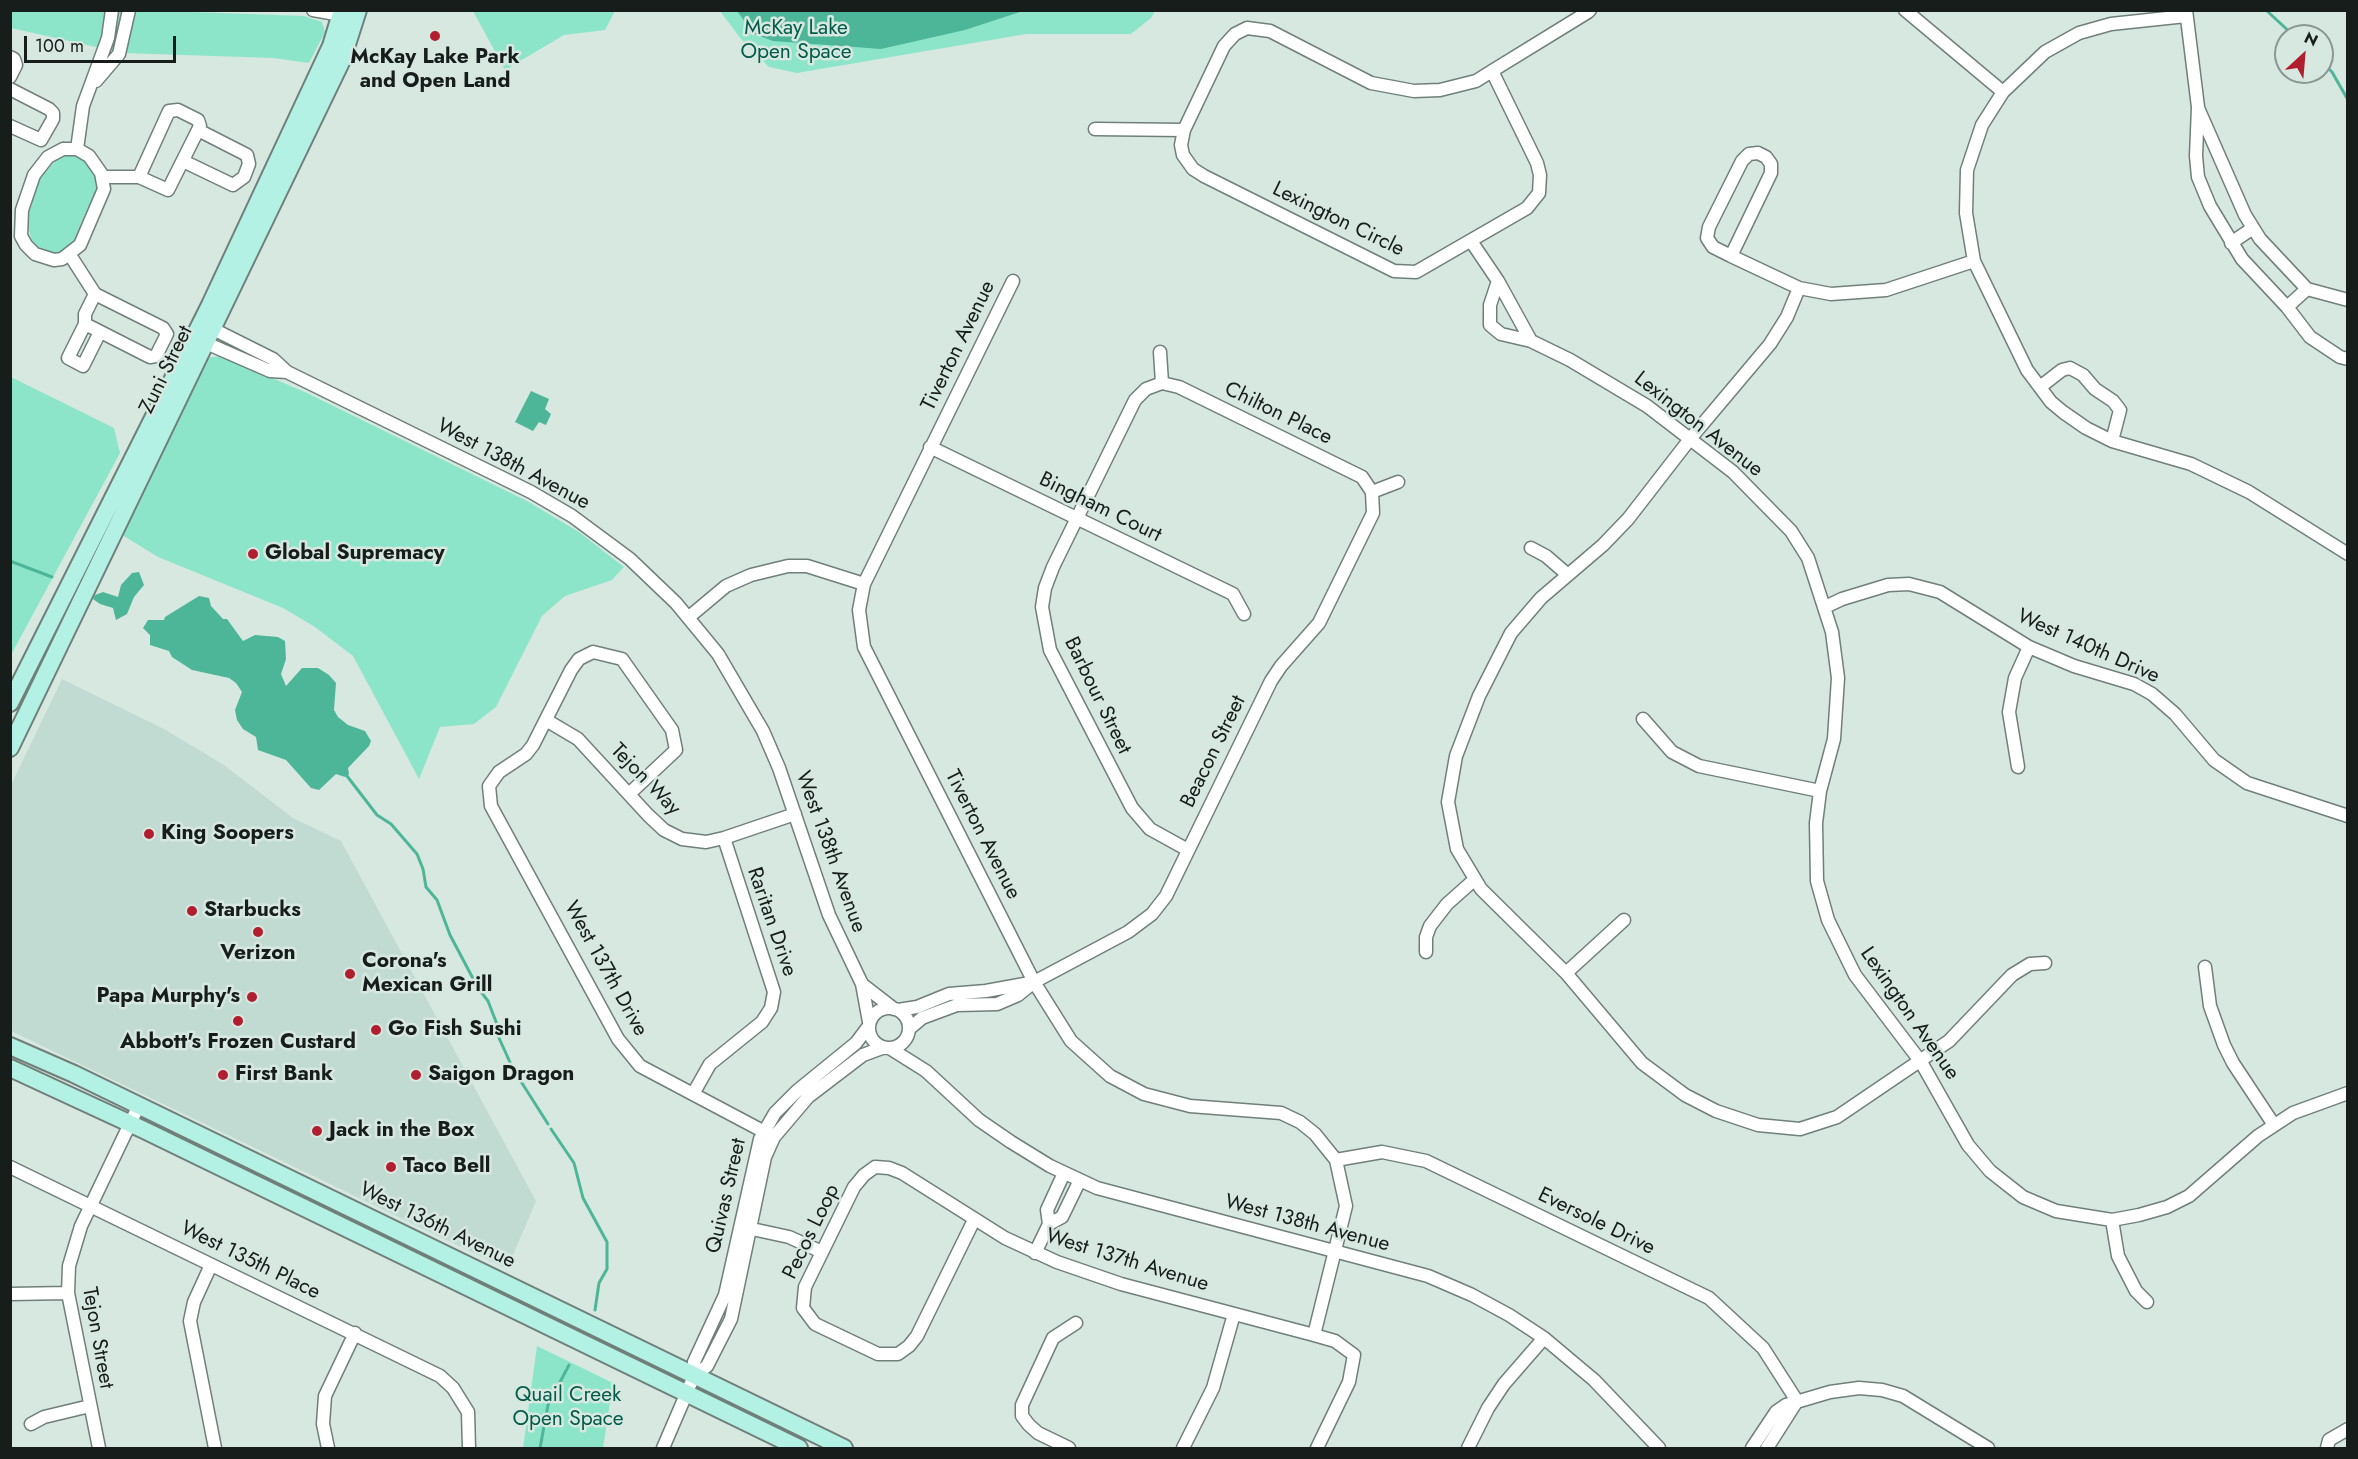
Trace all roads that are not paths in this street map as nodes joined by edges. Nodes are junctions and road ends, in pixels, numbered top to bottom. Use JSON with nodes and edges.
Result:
{"nodes":[{"id":1,"x":112,"y":10,"type":"edge"},
{"id":2,"x":129,"y":10,"type":"edge"},
{"id":3,"x":313,"y":10,"type":"edge"},
{"id":4,"x":1590,"y":10,"type":"edge"},
{"id":5,"x":1905,"y":10,"type":"edge"},
{"id":6,"x":2186,"y":13,"type":"edge"},
{"id":7,"x":350,"y":14,"type":"edge"},
{"id":8,"x":10,"y":57,"type":"edge"},
{"id":9,"x":1492,"y":71,"type":"junction"},
{"id":10,"x":10,"y":77,"type":"edge"},
{"id":11,"x":93,"y":84,"type":"junction"},
{"id":12,"x":10,"y":89,"type":"edge"},
{"id":13,"x":2003,"y":92,"type":"junction"},
{"id":14,"x":2198,"y":107,"type":"junction"},
{"id":15,"x":10,"y":126,"type":"edge"},
{"id":16,"x":1095,"y":129,"type":"dead end"},
{"id":17,"x":198,"y":130,"type":"junction"},
{"id":18,"x":1184,"y":130,"type":"junction"},
{"id":19,"x":77,"y":149,"type":"junction"},
{"id":20,"x":183,"y":161,"type":"junction"},
{"id":21,"x":102,"y":177,"type":"junction"},
{"id":22,"x":139,"y":177,"type":"junction"},
{"id":23,"x":2253,"y":228,"type":"junction"},
{"id":24,"x":16,"y":238,"type":"edge"},
{"id":25,"x":1471,"y":241,"type":"junction"},
{"id":26,"x":2231,"y":243,"type":"junction"},
{"id":27,"x":70,"y":255,"type":"junction"},
{"id":28,"x":1731,"y":256,"type":"junction"},
{"id":29,"x":1974,"y":261,"type":"junction"},
{"id":30,"x":1013,"y":281,"type":"dead end"},
{"id":31,"x":1497,"y":281,"type":"junction"},
{"id":32,"x":1799,"y":288,"type":"junction"},
{"id":33,"x":2307,"y":289,"type":"junction"},
{"id":34,"x":95,"y":294,"type":"junction"},
{"id":35,"x":2348,"y":300,"type":"edge"},
{"id":36,"x":2287,"y":307,"type":"junction"},
{"id":37,"x":85,"y":324,"type":"junction"},
{"id":38,"x":100,"y":332,"type":"junction"},
{"id":39,"x":203,"y":333,"type":"junction"},
{"id":40,"x":1531,"y":341,"type":"junction"},
{"id":41,"x":1160,"y":352,"type":"dead end"},
{"id":42,"x":2348,"y":359,"type":"edge"},
{"id":43,"x":1162,"y":383,"type":"junction"},
{"id":44,"x":2040,"y":387,"type":"junction"},
{"id":45,"x":1690,"y":439,"type":"junction"},
{"id":46,"x":2112,"y":441,"type":"junction"},
{"id":47,"x":930,"y":447,"type":"junction"},
{"id":48,"x":1398,"y":482,"type":"dead end"},
{"id":49,"x":1372,"y":492,"type":"junction"},
{"id":50,"x":1078,"y":520,"type":"junction"},
{"id":51,"x":1531,"y":548,"type":"dead end"},
{"id":52,"x":2348,"y":554,"type":"edge"},
{"id":53,"x":1568,"y":574,"type":"junction"},
{"id":54,"x":864,"y":584,"type":"junction"},
{"id":55,"x":76,"y":592,"type":"junction"},
{"id":56,"x":1825,"y":607,"type":"junction"},
{"id":57,"x":1244,"y":614,"type":"dead end"},
{"id":58,"x":689,"y":617,"type":"junction"},
{"id":59,"x":2029,"y":647,"type":"junction"},
{"id":60,"x":10,"y":704,"type":"edge"},
{"id":61,"x":1643,"y":719,"type":"dead end"},
{"id":62,"x":546,"y":720,"type":"junction"},
{"id":63,"x":10,"y":748,"type":"edge"},
{"id":64,"x":2018,"y":767,"type":"dead end"},
{"id":65,"x":1820,"y":791,"type":"junction"},
{"id":66,"x":629,"y":794,"type":"junction"},
{"id":67,"x":795,"y":814,"type":"junction"},
{"id":68,"x":2348,"y":816,"type":"edge"},
{"id":69,"x":724,"y":838,"type":"junction"},
{"id":70,"x":1188,"y":850,"type":"junction"},
{"id":71,"x":1474,"y":880,"type":"junction"},
{"id":72,"x":1624,"y":920,"type":"dead end"},
{"id":73,"x":1426,"y":952,"type":"dead end"},
{"id":74,"x":2045,"y":963,"type":"dead end"},
{"id":75,"x":2205,"y":967,"type":"dead end"},
{"id":76,"x":1566,"y":973,"type":"junction"},
{"id":77,"x":1034,"y":982,"type":"junction"},
{"id":78,"x":862,"y":984,"type":"junction"},
{"id":79,"x":896,"y":1010,"type":"junction"},
{"id":80,"x":869,"y":1024,"type":"junction"},
{"id":81,"x":909,"y":1033,"type":"junction"},
{"id":82,"x":10,"y":1046,"type":"edge"},
{"id":83,"x":886,"y":1048,"type":"junction"},
{"id":84,"x":1921,"y":1062,"type":"junction"},
{"id":85,"x":10,"y":1068,"type":"edge"},
{"id":86,"x":926,"y":1071,"type":"junction"},
{"id":87,"x":693,"y":1094,"type":"junction"},
{"id":88,"x":2348,"y":1094,"type":"edge"},
{"id":89,"x":139,"y":1105,"type":"junction"},
{"id":90,"x":130,"y":1123,"type":"junction"},
{"id":91,"x":2274,"y":1125,"type":"junction"},
{"id":92,"x":769,"y":1134,"type":"junction"},
{"id":93,"x":1336,"y":1160,"type":"junction"},
{"id":94,"x":10,"y":1167,"type":"edge"},
{"id":95,"x":875,"y":1167,"type":"joint"},
{"id":96,"x":1064,"y":1173,"type":"junction"},
{"id":97,"x":1080,"y":1180,"type":"junction"},
{"id":98,"x":91,"y":1206,"type":"junction"},
{"id":99,"x":974,"y":1220,"type":"junction"},
{"id":100,"x":2112,"y":1220,"type":"junction"},
{"id":101,"x":1049,"y":1224,"type":"junction"},
{"id":102,"x":752,"y":1229,"type":"junction"},
{"id":103,"x":1335,"y":1251,"type":"junction"},
{"id":104,"x":822,"y":1252,"type":"junction"},
{"id":105,"x":1035,"y":1253,"type":"junction"},
{"id":106,"x":211,"y":1265,"type":"junction"},
{"id":107,"x":68,"y":1293,"type":"junction"},
{"id":108,"x":10,"y":1294,"type":"edge"},
{"id":109,"x":2147,"y":1302,"type":"dead end"},
{"id":110,"x":1234,"y":1314,"type":"junction"},
{"id":111,"x":1076,"y":1323,"type":"dead end"},
{"id":112,"x":355,"y":1334,"type":"junction"},
{"id":113,"x":1314,"y":1335,"type":"junction"},
{"id":114,"x":1544,"y":1338,"type":"junction"},
{"id":115,"x":694,"y":1376,"type":"junction"},
{"id":116,"x":686,"y":1394,"type":"junction"},
{"id":117,"x":1797,"y":1401,"type":"junction"},
{"id":118,"x":90,"y":1406,"type":"junction"},
{"id":119,"x":31,"y":1424,"type":"dead end"},
{"id":120,"x":2348,"y":1429,"type":"edge"},
{"id":121,"x":99,"y":1449,"type":"edge"},
{"id":122,"x":215,"y":1449,"type":"edge"},
{"id":123,"x":328,"y":1449,"type":"edge"},
{"id":124,"x":469,"y":1449,"type":"edge"},
{"id":125,"x":663,"y":1449,"type":"edge"},
{"id":126,"x":799,"y":1449,"type":"edge"},
{"id":127,"x":844,"y":1449,"type":"edge"},
{"id":128,"x":1069,"y":1449,"type":"edge"},
{"id":129,"x":1183,"y":1449,"type":"edge"},
{"id":130,"x":1317,"y":1449,"type":"edge"},
{"id":131,"x":1468,"y":1449,"type":"edge"},
{"id":132,"x":1659,"y":1449,"type":"edge"},
{"id":133,"x":1752,"y":1449,"type":"edge"},
{"id":134,"x":1767,"y":1449,"type":"edge"},
{"id":135,"x":1988,"y":1449,"type":"edge"},
{"id":136,"x":2327,"y":1449,"type":"edge"}],
"edges":[{"from":1,"to":11,"type":"street"},
{"from":2,"to":11,"type":"street"},
{"from":3,"to":7,"type":"street"},
{"from":4,"to":9,"type":"street","name":"Lexington Circle"},
{"from":5,"to":13,"type":"street"},
{"from":6,"to":13,"type":"street"},
{"from":6,"to":14,"type":"street"},
{"from":7,"to":39,"type":"main road","name":"Zuni Street"},
{"from":8,"to":10,"type":"street"},
{"from":9,"to":18,"type":"street","name":"Lexington Circle"},
{"from":9,"to":25,"type":"street","name":"Lexington Circle"},
{"from":11,"to":19,"type":"street"},
{"from":12,"to":15,"type":"street"},
{"from":13,"to":29,"type":"street"},
{"from":14,"to":23,"type":"street"},
{"from":14,"to":26,"type":"street"},
{"from":16,"to":18,"type":"street"},
{"from":17,"to":20,"type":"street"},
{"from":17,"to":20,"type":"street"},
{"from":17,"to":22,"type":"street"},
{"from":18,"to":25,"type":"street","name":"Lexington Circle"},
{"from":19,"to":21,"type":"street"},
{"from":19,"to":24,"type":"street"},
{"from":20,"to":22,"type":"street"},
{"from":21,"to":22,"type":"street"},
{"from":21,"to":27,"type":"street"},
{"from":23,"to":26,"type":"street"},
{"from":23,"to":33,"type":"street"},
{"from":24,"to":27,"type":"street"},
{"from":25,"to":31,"type":"street"},
{"from":26,"to":36,"type":"street"},
{"from":27,"to":34,"type":"street"},
{"from":28,"to":28,"type":"street"},
{"from":28,"to":32,"type":"street"},
{"from":29,"to":32,"type":"street"},
{"from":29,"to":44,"type":"street"},
{"from":30,"to":47,"type":"street","name":"Tiverton Avenue"},
{"from":31,"to":40,"type":"street"},
{"from":31,"to":40,"type":"street","name":"Lexington Avenue"},
{"from":32,"to":45,"type":"street"},
{"from":33,"to":35,"type":"street"},
{"from":33,"to":36,"type":"street"},
{"from":34,"to":37,"type":"street"},
{"from":34,"to":38,"type":"street"},
{"from":36,"to":42,"type":"street"},
{"from":37,"to":38,"type":"street"},
{"from":37,"to":38,"type":"street"},
{"from":39,"to":55,"type":"main road","name":"Zuni Street"},
{"from":39,"to":58,"type":"street","name":"West 138th Avenue"},
{"from":40,"to":45,"type":"street","name":"Lexington Avenue"},
{"from":41,"to":43,"type":"street"},
{"from":43,"to":49,"type":"street","name":"Chilton Place"},
{"from":43,"to":50,"type":"street","name":"Barbour Street"},
{"from":44,"to":46,"type":"street"},
{"from":44,"to":46,"type":"street"},
{"from":45,"to":53,"type":"street"},
{"from":45,"to":56,"type":"street","name":"Lexington Avenue"},
{"from":46,"to":52,"type":"street"},
{"from":47,"to":50,"type":"street","name":"Bingham Court"},
{"from":47,"to":54,"type":"street","name":"Tiverton Avenue"},
{"from":48,"to":49,"type":"street"},
{"from":49,"to":70,"type":"street","name":"Beacon Street"},
{"from":50,"to":57,"type":"street","name":"Bingham Court"},
{"from":50,"to":70,"type":"street","name":"Barbour Street"},
{"from":51,"to":53,"type":"street"},
{"from":53,"to":71,"type":"street"},
{"from":54,"to":58,"type":"street"},
{"from":54,"to":77,"type":"street","name":"Tiverton Avenue"},
{"from":55,"to":60,"type":"main road","name":"Zuni Street"},
{"from":55,"to":63,"type":"main road","name":"Zuni Street"},
{"from":56,"to":59,"type":"street","name":"West 140th Drive"},
{"from":56,"to":65,"type":"street","name":"Lexington Avenue"},
{"from":58,"to":67,"type":"street","name":"West 138th Avenue"},
{"from":59,"to":64,"type":"street"},
{"from":59,"to":68,"type":"street","name":"West 140th Drive"},
{"from":61,"to":65,"type":"street"},
{"from":62,"to":66,"type":"street","name":"Tejon Way"},
{"from":62,"to":66,"type":"street"},
{"from":62,"to":87,"type":"street","name":"West 137th Drive"},
{"from":65,"to":84,"type":"street","name":"Lexington Avenue"},
{"from":66,"to":69,"type":"street","name":"Tejon Way"},
{"from":67,"to":69,"type":"street","name":"Tejon Way"},
{"from":67,"to":78,"type":"street","name":"West 138th Avenue"},
{"from":69,"to":87,"type":"street","name":"Raritan Drive"},
{"from":70,"to":77,"type":"street","name":"Beacon Street"},
{"from":71,"to":73,"type":"street"},
{"from":71,"to":76,"type":"street"},
{"from":72,"to":76,"type":"street"},
{"from":74,"to":84,"type":"street"},
{"from":75,"to":91,"type":"street"},
{"from":76,"to":84,"type":"street"},
{"from":77,"to":79,"type":"street","name":"Beacon Street"},
{"from":77,"to":81,"type":"street","name":"Beacon Street"},
{"from":77,"to":93,"type":"street","name":"Tiverton Avenue"},
{"from":78,"to":79,"type":"street","name":"West 138th Avenue"},
{"from":78,"to":80,"type":"street","name":"West 138th Avenue"},
{"from":79,"to":80,"type":"street"},
{"from":79,"to":81,"type":"street"},
{"from":80,"to":83,"type":"street"},
{"from":80,"to":92,"type":"street","name":"Quivas Street"},
{"from":81,"to":83,"type":"street"},
{"from":81,"to":86,"type":"street","name":"West 138th Avenue"},
{"from":82,"to":89,"type":"main road","name":"West 136th Avenue"},
{"from":83,"to":86,"type":"street","name":"West 138th Avenue"},
{"from":83,"to":92,"type":"street","name":"Quivas Street"},
{"from":84,"to":100,"type":"street","name":"Lexington Avenue"},
{"from":85,"to":90,"type":"main road","name":"West 136th Avenue"},
{"from":86,"to":96,"type":"street","name":"West 138th Avenue"},
{"from":87,"to":92,"type":"street","name":"West 137th Drive"},
{"from":88,"to":91,"type":"street","name":"Lexington Avenue"},
{"from":89,"to":90,"type":"street","name":"Tejon Street"},
{"from":89,"to":115,"type":"main road","name":"West 136th Avenue"},
{"from":90,"to":98,"type":"street","name":"Tejon Street"},
{"from":90,"to":116,"type":"main road","name":"West 136th Avenue"},
{"from":91,"to":100,"type":"street","name":"Lexington Avenue"},
{"from":92,"to":102,"type":"street","name":"Quivas Street"},
{"from":92,"to":115,"type":"street","name":"Quivas Street"},
{"from":93,"to":103,"type":"street","name":"Tiverton Avenue"},
{"from":93,"to":117,"type":"street","name":"Eversole Drive"},
{"from":94,"to":98,"type":"street","name":"West 135th Place"},
{"from":95,"to":99,"type":"street","name":"West 137th Avenue"},
{"from":95,"to":104,"type":"street","name":"Pecos Loop"},
{"from":96,"to":97,"type":"street","name":"West 138th Avenue"},
{"from":96,"to":101,"type":"street"},
{"from":97,"to":101,"type":"street"},
{"from":97,"to":103,"type":"street","name":"West 138th Avenue"},
{"from":98,"to":106,"type":"street","name":"West 135th Place"},
{"from":98,"to":107,"type":"street","name":"Tejon Street"},
{"from":99,"to":104,"type":"street","name":"Pecos Loop"},
{"from":99,"to":105,"type":"street","name":"West 137th Avenue"},
{"from":100,"to":109,"type":"street"},
{"from":101,"to":105,"type":"street"},
{"from":102,"to":104,"type":"street"},
{"from":102,"to":115,"type":"street","name":"Quivas Street"},
{"from":103,"to":113,"type":"street","name":"Tiverton Avenue"},
{"from":103,"to":114,"type":"street","name":"West 138th Avenue"},
{"from":105,"to":110,"type":"street","name":"West 137th Avenue"},
{"from":106,"to":112,"type":"street","name":"West 135th Place"},
{"from":106,"to":122,"type":"street"},
{"from":107,"to":108,"type":"street"},
{"from":107,"to":118,"type":"street","name":"Tejon Street"},
{"from":110,"to":113,"type":"street","name":"West 137th Avenue"},
{"from":110,"to":129,"type":"street"},
{"from":111,"to":128,"type":"street"},
{"from":112,"to":123,"type":"street"},
{"from":112,"to":124,"type":"street","name":"West 135th Place"},
{"from":113,"to":130,"type":"street","name":"West 137th Avenue"},
{"from":114,"to":131,"type":"street"},
{"from":114,"to":132,"type":"street","name":"West 138th Avenue"},
{"from":115,"to":116,"type":"street","name":"Quivas Street"},
{"from":115,"to":127,"type":"main road","name":"West 136th Avenue"},
{"from":116,"to":125,"type":"street","name":"Quivas Street"},
{"from":116,"to":126,"type":"main road","name":"West 136th Avenue"},
{"from":117,"to":133,"type":"street"},
{"from":117,"to":134,"type":"street"},
{"from":117,"to":135,"type":"street"},
{"from":118,"to":119,"type":"street"},
{"from":118,"to":121,"type":"street","name":"Tejon Street"},
{"from":120,"to":136,"type":"street"}]}
